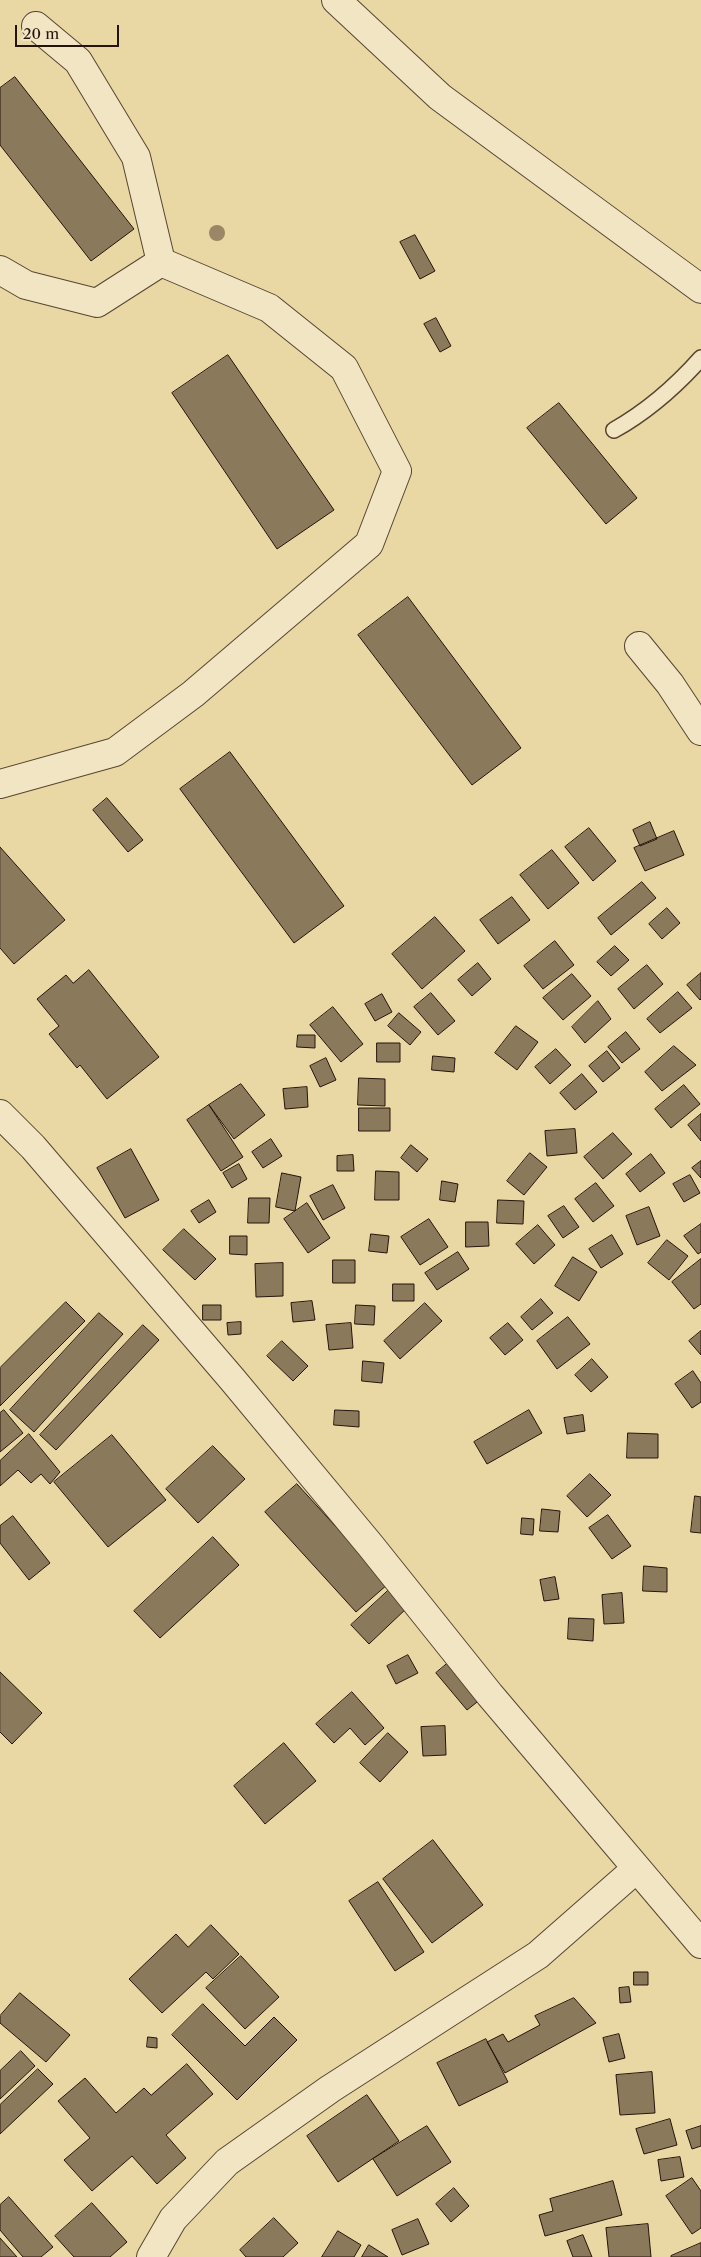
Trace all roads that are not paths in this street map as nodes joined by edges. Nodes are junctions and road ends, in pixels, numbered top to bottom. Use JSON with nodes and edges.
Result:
{"nodes":[{"id":1,"x":336,"y":0,"type":"edge"},
{"id":2,"x":36,"y":26,"type":"dead end"},
{"id":3,"x":161,"y":262,"type":"junction"},
{"id":4,"x":0,"y":270,"type":"edge"},
{"id":5,"x":701,"y":290,"type":"edge"},
{"id":6,"x":701,"y":358,"type":"edge"},
{"id":7,"x":614,"y":430,"type":"dead end"},
{"id":8,"x":639,"y":646,"type":"dead end"},
{"id":9,"x":701,"y":731,"type":"edge"},
{"id":10,"x":0,"y":784,"type":"edge"},
{"id":11,"x":0,"y":1114,"type":"edge"},
{"id":12,"x":636,"y":1869,"type":"junction"},
{"id":13,"x":701,"y":1944,"type":"edge"},
{"id":14,"x":151,"y":2257,"type":"edge"}],
"edges":[{"from":1,"to":5,"type":"street"},
{"from":2,"to":3,"type":"street"},
{"from":3,"to":4,"type":"street"},
{"from":3,"to":10,"type":"street"},
{"from":6,"to":7,"type":"lane"},
{"from":8,"to":9,"type":"street"},
{"from":11,"to":12,"type":"street"},
{"from":12,"to":13,"type":"street"},
{"from":12,"to":14,"type":"street"}]}
